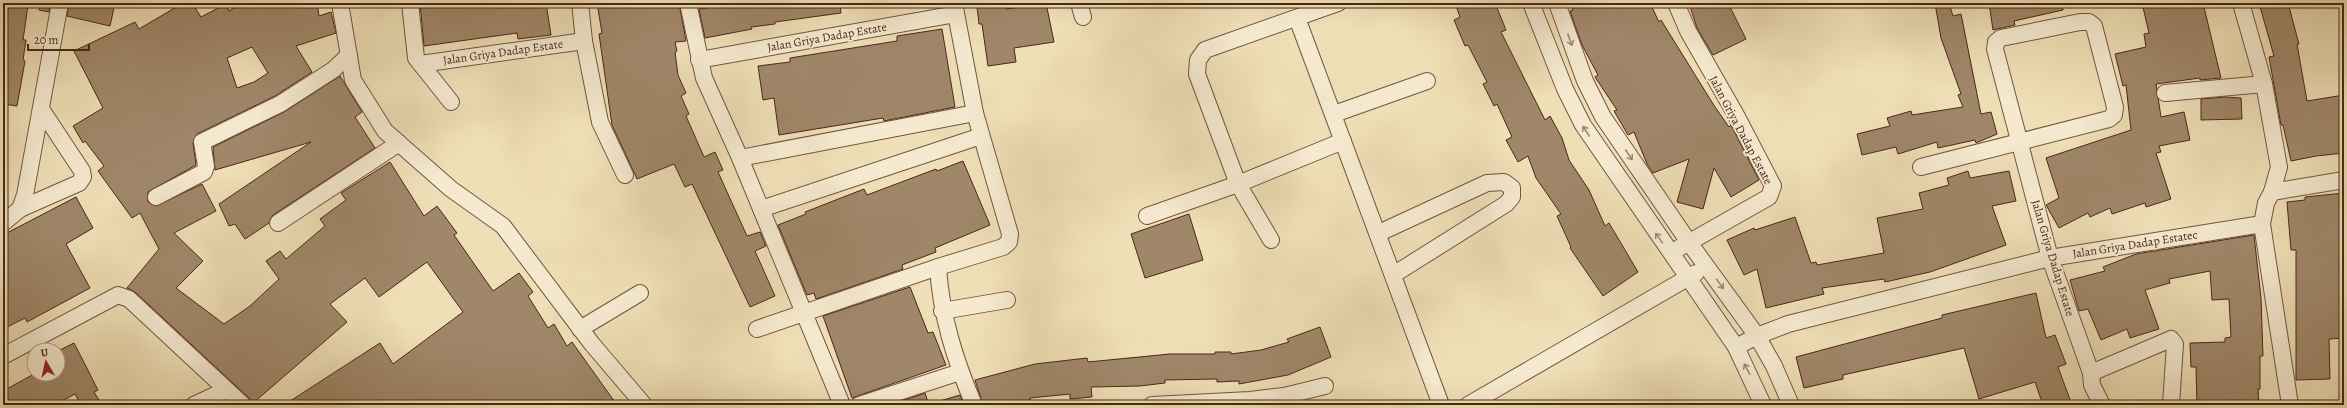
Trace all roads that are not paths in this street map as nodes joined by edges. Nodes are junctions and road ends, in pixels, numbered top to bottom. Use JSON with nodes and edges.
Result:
{"nodes":[{"id":1,"x":60,"y":3,"type":"edge"},
{"id":2,"x":340,"y":3,"type":"edge"},
{"id":3,"x":410,"y":3,"type":"edge"},
{"id":4,"x":580,"y":3,"type":"edge"},
{"id":5,"x":688,"y":3,"type":"edge"},
{"id":6,"x":1338,"y":3,"type":"edge"},
{"id":7,"x":1531,"y":3,"type":"edge"},
{"id":8,"x":1557,"y":3,"type":"edge"},
{"id":9,"x":1676,"y":3,"type":"edge"},
{"id":10,"x":2241,"y":3,"type":"edge"},
{"id":11,"x":955,"y":8,"type":"edge"},
{"id":12,"x":1297,"y":18,"type":"junction"},
{"id":13,"x":584,"y":41,"type":"junction"},
{"id":14,"x":349,"y":55,"type":"junction"},
{"id":15,"x":699,"y":60,"type":"junction"},
{"id":16,"x":421,"y":64,"type":"junction"},
{"id":17,"x":1427,"y":81,"type":"dead end"},
{"id":18,"x":2264,"y":84,"type":"junction"},
{"id":19,"x":2164,"y":93,"type":"dead end"},
{"id":20,"x":451,"y":102,"type":"dead end"},
{"id":21,"x":41,"y":109,"type":"junction"},
{"id":22,"x":975,"y":113,"type":"junction"},
{"id":23,"x":1334,"y":114,"type":"junction"},
{"id":24,"x":981,"y":136,"type":"junction"},
{"id":25,"x":1343,"y":141,"type":"junction"},
{"id":26,"x":2019,"y":142,"type":"junction"},
{"id":27,"x":399,"y":143,"type":"junction"},
{"id":28,"x":740,"y":158,"type":"junction"},
{"id":29,"x":1921,"y":167,"type":"dead end"},
{"id":30,"x":625,"y":175,"type":"dead end"},
{"id":31,"x":2344,"y":180,"type":"edge"},
{"id":32,"x":1238,"y":184,"type":"junction"},
{"id":33,"x":2272,"y":192,"type":"junction"},
{"id":34,"x":156,"y":197,"type":"dead end"},
{"id":35,"x":20,"y":209,"type":"junction"},
{"id":36,"x":761,"y":209,"type":"junction"},
{"id":37,"x":1147,"y":216,"type":"dead end"},
{"id":38,"x":3,"y":223,"type":"edge"},
{"id":39,"x":278,"y":223,"type":"dead end"},
{"id":40,"x":2262,"y":224,"type":"junction"},
{"id":41,"x":1378,"y":233,"type":"junction"},
{"id":42,"x":1271,"y":240,"type":"dead end"},
{"id":43,"x":1688,"y":241,"type":"junction"},
{"id":44,"x":1670,"y":254,"type":"junction"},
{"id":45,"x":2050,"y":258,"type":"junction"},
{"id":46,"x":938,"y":267,"type":"junction"},
{"id":47,"x":1707,"y":267,"type":"junction"},
{"id":48,"x":1393,"y":275,"type":"junction"},
{"id":49,"x":1688,"y":277,"type":"junction"},
{"id":50,"x":640,"y":293,"type":"dead end"},
{"id":51,"x":1007,"y":300,"type":"dead end"},
{"id":52,"x":942,"y":311,"type":"junction"},
{"id":53,"x":804,"y":312,"type":"junction"},
{"id":54,"x":757,"y":328,"type":"dead end"},
{"id":55,"x":580,"y":329,"type":"junction"},
{"id":56,"x":1757,"y":336,"type":"junction"},
{"id":57,"x":1736,"y":348,"type":"junction"},
{"id":58,"x":3,"y":356,"type":"edge"},
{"id":59,"x":960,"y":372,"type":"junction"},
{"id":60,"x":2091,"y":373,"type":"junction"},
{"id":61,"x":1325,"y":386,"type":"dead end"},
{"id":62,"x":226,"y":390,"type":"junction"},
{"id":63,"x":1286,"y":400,"type":"edge"},
{"id":64,"x":1246,"y":403,"type":"edge"},
{"id":65,"x":1759,"y":403,"type":"edge"},
{"id":66,"x":194,"y":405,"type":"edge"},
{"id":67,"x":243,"y":405,"type":"edge"},
{"id":68,"x":644,"y":405,"type":"edge"},
{"id":69,"x":842,"y":405,"type":"edge"},
{"id":70,"x":859,"y":405,"type":"edge"},
{"id":71,"x":974,"y":405,"type":"edge"},
{"id":72,"x":1152,"y":405,"type":"edge"},
{"id":73,"x":1441,"y":405,"type":"edge"},
{"id":74,"x":1468,"y":405,"type":"edge"},
{"id":75,"x":1791,"y":405,"type":"edge"},
{"id":76,"x":2102,"y":405,"type":"edge"},
{"id":77,"x":2171,"y":405,"type":"edge"},
{"id":78,"x":2290,"y":405,"type":"edge"}],
"edges":[{"from":1,"to":21,"type":"street"},
{"from":2,"to":14,"type":"street"},
{"from":3,"to":16,"type":"street","name":"Jalan Griya Dadap Estate"},
{"from":4,"to":13,"type":"street"},
{"from":5,"to":15,"type":"street"},
{"from":6,"to":12,"type":"street"},
{"from":44,"to":7,"type":"street","one_way":true},
{"from":8,"to":43,"type":"street","one_way":true},
{"from":9,"to":43,"type":"street","name":"Jalan Griya Dadap Estate"},
{"from":10,"to":18,"type":"street"},
{"from":11,"to":15,"type":"street","name":"Jalan Griya Dadap Estate"},
{"from":11,"to":22,"type":"street","name":"Jalan Griya Dadap Estate"},
{"from":12,"to":23,"type":"street"},
{"from":12,"to":32,"type":"street"},
{"from":13,"to":16,"type":"street","name":"Jalan Griya Dadap Estate"},
{"from":13,"to":30,"type":"street"},
{"from":14,"to":27,"type":"street"},
{"from":14,"to":34,"type":"street"},
{"from":15,"to":28,"type":"street"},
{"from":16,"to":20,"type":"street","name":"Jalan Griya Dadap Estate"},
{"from":17,"to":23,"type":"street"},
{"from":18,"to":19,"type":"street"},
{"from":18,"to":33,"type":"street"},
{"from":21,"to":35,"type":"street"},
{"from":21,"to":35,"type":"street"},
{"from":22,"to":24,"type":"street","name":"Jalan Griya Dadap Estate"},
{"from":22,"to":28,"type":"street"},
{"from":23,"to":25,"type":"street"},
{"from":24,"to":36,"type":"street"},
{"from":24,"to":46,"type":"street","name":"Jalan Griya Dadap Estate"},
{"from":25,"to":32,"type":"street"},
{"from":25,"to":41,"type":"street"},
{"from":26,"to":26,"type":"street","name":"Jalan Griya Dadap Estate"},
{"from":26,"to":29,"type":"street","name":"Jalan Griya Dadap Estate"},
{"from":26,"to":45,"type":"street","name":"Jalan Griya Dadap Estate"},
{"from":27,"to":39,"type":"street"},
{"from":27,"to":55,"type":"street"},
{"from":28,"to":36,"type":"street"},
{"from":31,"to":33,"type":"street"},
{"from":32,"to":37,"type":"street"},
{"from":32,"to":42,"type":"street"},
{"from":33,"to":40,"type":"street"},
{"from":35,"to":38,"type":"street"},
{"from":36,"to":53,"type":"street"},
{"from":40,"to":45,"type":"street","name":"Jalan Griya Dadap Estatec"},
{"from":40,"to":78,"type":"street"},
{"from":41,"to":48,"type":"street"},
{"from":41,"to":48,"type":"street"},
{"from":43,"to":44,"type":"street","name":"Jalan Griya Dadap Estate"},
{"from":43,"to":47,"type":"street"},
{"from":44,"to":49,"type":"street"},
{"from":45,"to":56,"type":"street","name":"Jalan Griya Dadap Estatec"},
{"from":45,"to":60,"type":"street","name":"Jalan Griya Dadap Estate"},
{"from":46,"to":52,"type":"street"},
{"from":46,"to":53,"type":"street","name":"Jalan Griya Dadap Estate"},
{"from":47,"to":49,"type":"street"},
{"from":47,"to":56,"type":"street","one_way":true},
{"from":48,"to":73,"type":"street"},
{"from":49,"to":57,"type":"street"},
{"from":49,"to":74,"type":"street"},
{"from":50,"to":55,"type":"street"},
{"from":51,"to":52,"type":"street"},
{"from":52,"to":59,"type":"street"},
{"from":53,"to":54,"type":"street","name":"Jalan Griya Dadap Estate"},
{"from":53,"to":69,"type":"street"},
{"from":55,"to":68,"type":"street"},
{"from":56,"to":57,"type":"street"},
{"from":56,"to":75,"type":"street"},
{"from":65,"to":57,"type":"street","one_way":true},
{"from":58,"to":62,"type":"street"},
{"from":59,"to":70,"type":"street"},
{"from":59,"to":71,"type":"street"},
{"from":60,"to":76,"type":"street","name":"Jalan Griya Dadap Estate"},
{"from":60,"to":77,"type":"street"},
{"from":61,"to":63,"type":"street"},
{"from":62,"to":66,"type":"street"},
{"from":62,"to":67,"type":"street"},
{"from":63,"to":64,"type":"street"},
{"from":64,"to":72,"type":"street"}]}
